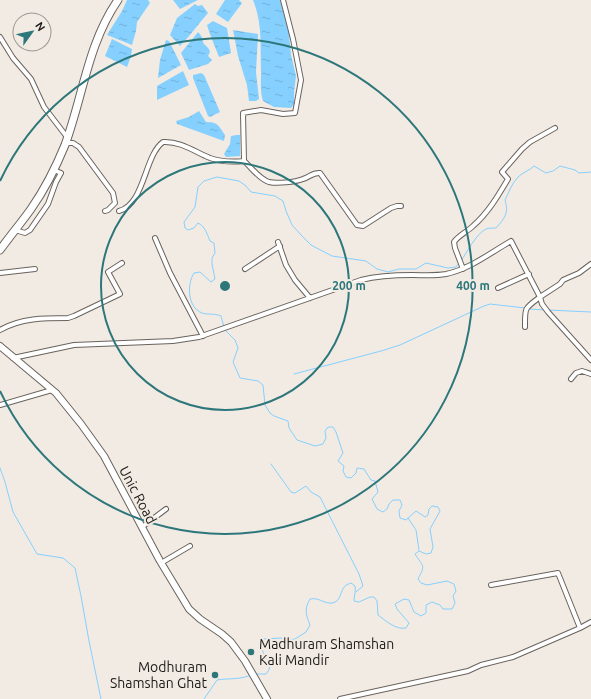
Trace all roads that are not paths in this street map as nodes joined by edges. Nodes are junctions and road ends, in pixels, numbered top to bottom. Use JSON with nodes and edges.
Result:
{"nodes":[{"id":1,"x":118,"y":0,"type":"edge"},
{"id":2,"x":283,"y":0,"type":"edge"},
{"id":3,"x":0,"y":37,"type":"edge"},
{"id":4,"x":555,"y":128,"type":"dead end"},
{"id":5,"x":66,"y":140,"type":"junction"},
{"id":6,"x":244,"y":161,"type":"junction"},
{"id":7,"x":54,"y":170,"type":"junction"},
{"id":8,"x":401,"y":206,"type":"dead end"},
{"id":9,"x":105,"y":211,"type":"dead end"},
{"id":10,"x":119,"y":212,"type":"dead end"},
{"id":11,"x":15,"y":230,"type":"junction"},
{"id":12,"x":155,"y":238,"type":"dead end"},
{"id":13,"x":0,"y":250,"type":"edge"},
{"id":14,"x":122,"y":263,"type":"dead end"},
{"id":15,"x":591,"y":264,"type":"edge"},
{"id":16,"x":463,"y":267,"type":"junction"},
{"id":17,"x":35,"y":269,"type":"dead end"},
{"id":18,"x":245,"y":269,"type":"dead end"},
{"id":19,"x":0,"y":273,"type":"edge"},
{"id":20,"x":529,"y":274,"type":"junction"},
{"id":21,"x":498,"y":288,"type":"dead end"},
{"id":22,"x":540,"y":297,"type":"junction"},
{"id":23,"x":310,"y":298,"type":"junction"},
{"id":24,"x":525,"y":327,"type":"dead end"},
{"id":25,"x":0,"y":330,"type":"edge"},
{"id":26,"x":203,"y":336,"type":"junction"},
{"id":27,"x":0,"y":346,"type":"edge"},
{"id":28,"x":13,"y":358,"type":"junction"},
{"id":29,"x":591,"y":360,"type":"edge"},
{"id":30,"x":591,"y":374,"type":"edge"},
{"id":31,"x":571,"y":379,"type":"dead end"},
{"id":32,"x":52,"y":390,"type":"junction"},
{"id":33,"x":0,"y":405,"type":"edge"},
{"id":34,"x":166,"y":509,"type":"dead end"},
{"id":35,"x":142,"y":527,"type":"junction"},
{"id":36,"x":190,"y":546,"type":"dead end"},
{"id":37,"x":161,"y":563,"type":"junction"},
{"id":38,"x":491,"y":585,"type":"dead end"},
{"id":39,"x":591,"y":622,"type":"edge"},
{"id":40,"x":580,"y":628,"type":"junction"},
{"id":41,"x":267,"y":699,"type":"edge"},
{"id":42,"x":340,"y":699,"type":"edge"}],
"edges":[{"from":1,"to":5,"type":"main road"},
{"from":2,"to":6,"type":"street"},
{"from":3,"to":5,"type":"street"},
{"from":4,"to":16,"type":"street"},
{"from":5,"to":7,"type":"main road"},
{"from":5,"to":9,"type":"street"},
{"from":6,"to":8,"type":"street"},
{"from":6,"to":10,"type":"street"},
{"from":7,"to":11,"type":"main road"},
{"from":7,"to":11,"type":"street"},
{"from":11,"to":13,"type":"main road"},
{"from":12,"to":26,"type":"street"},
{"from":14,"to":25,"type":"street"},
{"from":15,"to":22,"type":"street"},
{"from":16,"to":20,"type":"street"},
{"from":16,"to":23,"type":"street"},
{"from":17,"to":19,"type":"street"},
{"from":18,"to":23,"type":"street"},
{"from":20,"to":21,"type":"street"},
{"from":20,"to":22,"type":"street"},
{"from":22,"to":24,"type":"street"},
{"from":22,"to":29,"type":"street"},
{"from":23,"to":26,"type":"street"},
{"from":26,"to":28,"type":"street"},
{"from":27,"to":28,"type":"main road","name":"Unic Road"},
{"from":28,"to":32,"type":"main road","name":"Unic Road"},
{"from":30,"to":31,"type":"street"},
{"from":32,"to":33,"type":"street"},
{"from":32,"to":35,"type":"main road","name":"Unic Road"},
{"from":34,"to":35,"type":"street"},
{"from":35,"to":37,"type":"main road","name":"Unic Road"},
{"from":36,"to":37,"type":"street"},
{"from":37,"to":41,"type":"main road","name":"Unic Road"},
{"from":38,"to":40,"type":"street"},
{"from":39,"to":40,"type":"street"},
{"from":40,"to":42,"type":"street"}]}
